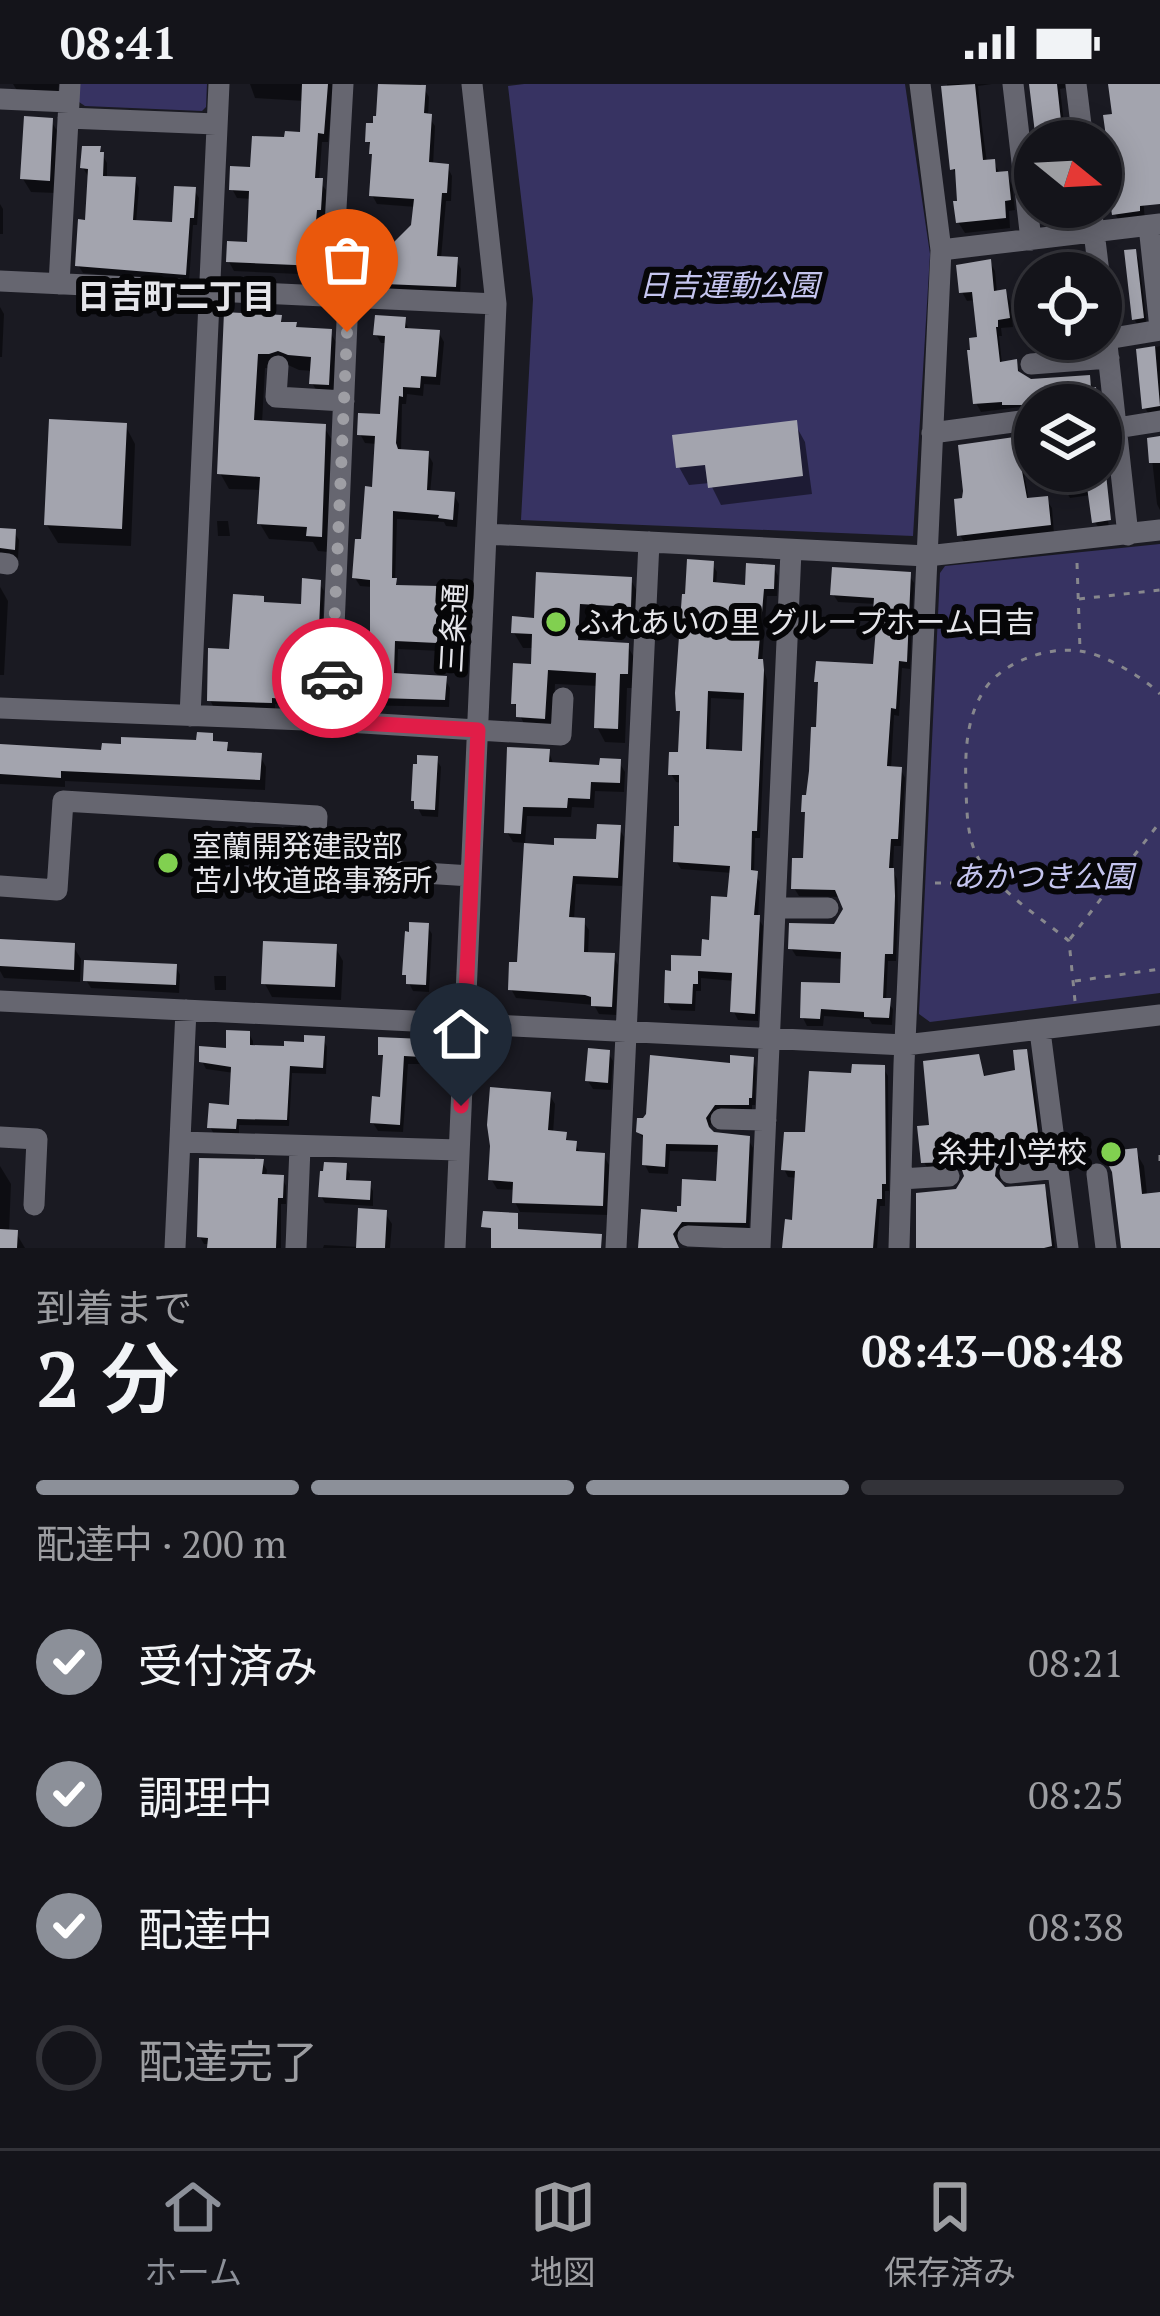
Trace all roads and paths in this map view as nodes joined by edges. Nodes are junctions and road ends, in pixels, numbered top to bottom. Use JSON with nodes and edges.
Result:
{"nodes":[{"id":1,"x":218,"y":84,"type":"edge"},
{"id":2,"x":343,"y":84,"type":"edge"},
{"id":3,"x":472,"y":84,"type":"edge"},
{"id":4,"x":920,"y":84,"type":"edge"},
{"id":5,"x":1013,"y":84,"type":"edge"},
{"id":6,"x":1076,"y":84,"type":"edge"},
{"id":7,"x":0,"y":100,"type":"edge"},
{"id":8,"x":69,"y":101,"type":"edge"},
{"id":9,"x":1080,"y":120,"type":"edge"},
{"id":10,"x":216,"y":124,"type":"junction"},
{"id":11,"x":1155,"y":225,"type":"edge"},
{"id":12,"x":1093,"y":228,"type":"edge"},
{"id":13,"x":1094,"y":233,"type":"junction"},
{"id":14,"x":1031,"y":240,"type":"junction"},
{"id":15,"x":941,"y":250,"type":"junction"},
{"id":16,"x":1096,"y":252,"type":"edge"},
{"id":17,"x":0,"y":281,"type":"edge"},
{"id":18,"x":1157,"y":281,"type":"edge"},
{"id":19,"x":59,"y":284,"type":"junction"},
{"id":20,"x":209,"y":293,"type":"junction"},
{"id":21,"x":340,"y":298,"type":"junction"},
{"id":22,"x":496,"y":304,"type":"junction"},
{"id":23,"x":1160,"y":329,"type":"edge"},
{"id":24,"x":1122,"y":344,"type":"edge"},
{"id":25,"x":1052,"y":360,"type":"edge"},
{"id":26,"x":1031,"y":364,"type":"dead end"},
{"id":27,"x":278,"y":366,"type":"dead end"},
{"id":28,"x":344,"y":401,"type":"junction"},
{"id":29,"x":1160,"y":421,"type":"edge"},
{"id":30,"x":1014,"y":422,"type":"edge"},
{"id":31,"x":1122,"y":427,"type":"edge"},
{"id":32,"x":932,"y":433,"type":"junction"},
{"id":33,"x":1122,"y":477,"type":"edge"},
{"id":34,"x":1160,"y":530,"type":"edge"},
{"id":35,"x":487,"y":534,"type":"junction"},
{"id":36,"x":1128,"y":535,"type":"junction"},
{"id":37,"x":650,"y":542,"type":"junction"},
{"id":38,"x":1076,"y":548,"type":"dead end"},
{"id":39,"x":791,"y":551,"type":"junction"},
{"id":40,"x":927,"y":556,"type":"junction"},
{"id":41,"x":1160,"y":590,"type":"edge"},
{"id":42,"x":1079,"y":599,"type":"junction"},
{"id":43,"x":1080,"y":651,"type":"junction"},
{"id":44,"x":1160,"y":694,"type":"edge"},
{"id":45,"x":562,"y":698,"type":"dead end"},
{"id":46,"x":0,"y":708,"type":"edge"},
{"id":47,"x":190,"y":716,"type":"junction"},
{"id":48,"x":330,"y":721,"type":"junction"},
{"id":49,"x":478,"y":730,"type":"junction"},
{"id":50,"x":1160,"y":822,"type":"edge"},
{"id":51,"x":471,"y":876,"type":"junction"},
{"id":52,"x":921,"y":883,"type":"dead end"},
{"id":53,"x":999,"y":883,"type":"junction"},
{"id":54,"x":0,"y":886,"type":"edge"},
{"id":55,"x":776,"y":908,"type":"junction"},
{"id":56,"x":828,"y":908,"type":"dead end"},
{"id":57,"x":1069,"y":940,"type":"junction"},
{"id":58,"x":1160,"y":969,"type":"edge"},
{"id":59,"x":1073,"y":981,"type":"junction"},
{"id":60,"x":0,"y":1001,"type":"edge"},
{"id":61,"x":1076,"y":1009,"type":"dead end"},
{"id":62,"x":186,"y":1010,"type":"junction"},
{"id":63,"x":1160,"y":1015,"type":"edge"},
{"id":64,"x":465,"y":1024,"type":"junction"},
{"id":65,"x":1040,"y":1030,"type":"junction"},
{"id":66,"x":627,"y":1032,"type":"junction"},
{"id":67,"x":770,"y":1039,"type":"junction"},
{"id":68,"x":905,"y":1045,"type":"junction"},
{"id":69,"x":721,"y":1118,"type":"dead end"},
{"id":70,"x":766,"y":1120,"type":"junction"},
{"id":71,"x":0,"y":1137,"type":"edge"},
{"id":72,"x":181,"y":1142,"type":"junction"},
{"id":73,"x":300,"y":1148,"type":"junction"},
{"id":74,"x":459,"y":1150,"type":"junction"},
{"id":75,"x":1160,"y":1155,"type":"edge"},
{"id":76,"x":1058,"y":1168,"type":"junction"},
{"id":77,"x":1160,"y":1169,"type":"edge"},
{"id":78,"x":1010,"y":1173,"type":"dead end"},
{"id":79,"x":1097,"y":1174,"type":"dead end"},
{"id":80,"x":950,"y":1176,"type":"dead end"},
{"id":81,"x":901,"y":1178,"type":"junction"},
{"id":82,"x":34,"y":1205,"type":"dead end"},
{"id":83,"x":688,"y":1236,"type":"dead end"},
{"id":84,"x":760,"y":1244,"type":"edge"},
{"id":85,"x":175,"y":1248,"type":"edge"},
{"id":86,"x":296,"y":1248,"type":"edge"},
{"id":87,"x":454,"y":1248,"type":"edge"},
{"id":88,"x":616,"y":1248,"type":"edge"},
{"id":89,"x":899,"y":1248,"type":"edge"},
{"id":90,"x":1068,"y":1248,"type":"edge"},
{"id":91,"x":1106,"y":1248,"type":"edge"}],
"edges":[{"from":1,"to":10,"type":"street"},
{"from":2,"to":21,"type":"street"},
{"from":3,"to":22,"type":"street","name":"三条通"},
{"from":4,"to":15,"type":"street"},
{"from":5,"to":14,"type":"street"},
{"from":6,"to":9,"type":"street"},
{"from":7,"to":8,"type":"street"},
{"from":8,"to":10,"type":"street"},
{"from":8,"to":19,"type":"street"},
{"from":10,"to":20,"type":"street"},
{"from":11,"to":13,"type":"street"},
{"from":11,"to":18,"type":"street"},
{"from":12,"to":13,"type":"street"},
{"from":13,"to":14,"type":"street"},
{"from":13,"to":16,"type":"street"},
{"from":14,"to":15,"type":"street"},
{"from":15,"to":32,"type":"street"},
{"from":17,"to":19,"type":"street"},
{"from":18,"to":23,"type":"street"},
{"from":19,"to":20,"type":"street"},
{"from":20,"to":21,"type":"street"},
{"from":20,"to":47,"type":"street"},
{"from":21,"to":22,"type":"street"},
{"from":21,"to":28,"type":"street"},
{"from":22,"to":35,"type":"street","name":"三条通"},
{"from":23,"to":24,"type":"street"},
{"from":25,"to":26,"type":"street"},
{"from":27,"to":28,"type":"street"},
{"from":28,"to":48,"type":"street"},
{"from":29,"to":31,"type":"street"},
{"from":30,"to":32,"type":"street"},
{"from":32,"to":40,"type":"street"},
{"from":33,"to":36,"type":"street"},
{"from":34,"to":36,"type":"street"},
{"from":35,"to":37,"type":"street"},
{"from":35,"to":49,"type":"street","name":"三条通"},
{"from":36,"to":40,"type":"street"},
{"from":37,"to":39,"type":"street"},
{"from":37,"to":66,"type":"street"},
{"from":38,"to":42,"type":"path"},
{"from":39,"to":40,"type":"street"},
{"from":39,"to":55,"type":"street"},
{"from":40,"to":68,"type":"street"},
{"from":41,"to":42,"type":"path"},
{"from":42,"to":43,"type":"path"},
{"from":43,"to":44,"type":"path"},
{"from":43,"to":53,"type":"path"},
{"from":45,"to":49,"type":"street"},
{"from":46,"to":47,"type":"street"},
{"from":47,"to":48,"type":"street"},
{"from":48,"to":49,"type":"street"},
{"from":49,"to":51,"type":"street","name":"三条通"},
{"from":50,"to":57,"type":"path"},
{"from":51,"to":54,"type":"street"},
{"from":51,"to":64,"type":"street","name":"三条通"},
{"from":52,"to":53,"type":"path"},
{"from":53,"to":57,"type":"path"},
{"from":55,"to":56,"type":"street"},
{"from":55,"to":67,"type":"street"},
{"from":57,"to":59,"type":"path"},
{"from":58,"to":59,"type":"path"},
{"from":59,"to":61,"type":"path"},
{"from":60,"to":62,"type":"street"},
{"from":62,"to":64,"type":"street"},
{"from":62,"to":72,"type":"street"},
{"from":63,"to":65,"type":"street"},
{"from":64,"to":66,"type":"street"},
{"from":64,"to":74,"type":"street","name":"三条通"},
{"from":65,"to":68,"type":"street"},
{"from":65,"to":76,"type":"street"},
{"from":66,"to":67,"type":"street"},
{"from":66,"to":88,"type":"street"},
{"from":67,"to":68,"type":"street"},
{"from":67,"to":70,"type":"street"},
{"from":68,"to":81,"type":"street"},
{"from":69,"to":70,"type":"street"},
{"from":70,"to":84,"type":"street"},
{"from":71,"to":82,"type":"street"},
{"from":72,"to":73,"type":"street"},
{"from":72,"to":85,"type":"street"},
{"from":73,"to":74,"type":"street"},
{"from":73,"to":86,"type":"street"},
{"from":74,"to":87,"type":"street","name":"三条通"},
{"from":75,"to":77,"type":"path"},
{"from":76,"to":78,"type":"street"},
{"from":76,"to":90,"type":"street"},
{"from":79,"to":91,"type":"street"},
{"from":80,"to":81,"type":"street"},
{"from":81,"to":89,"type":"street"},
{"from":83,"to":84,"type":"street"}]}
